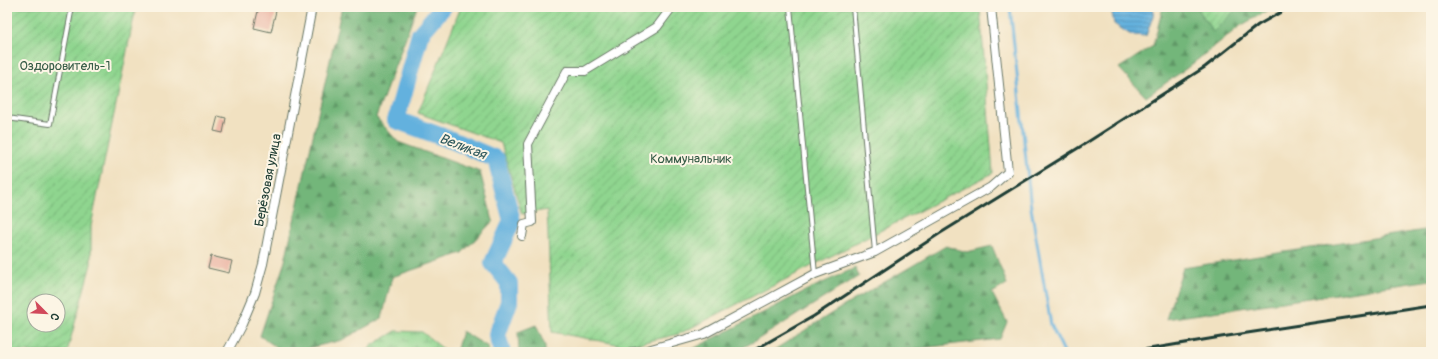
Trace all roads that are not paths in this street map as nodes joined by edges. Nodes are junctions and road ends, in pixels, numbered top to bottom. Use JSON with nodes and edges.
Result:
{"nodes":[{"id":1,"x":72,"y":7,"type":"edge"},
{"id":2,"x":312,"y":7,"type":"edge"},
{"id":3,"x":672,"y":7,"type":"edge"},
{"id":4,"x":790,"y":7,"type":"edge"},
{"id":5,"x":853,"y":7,"type":"edge"},
{"id":6,"x":991,"y":7,"type":"edge"},
{"id":7,"x":7,"y":118,"type":"edge"},
{"id":8,"x":522,"y":236,"type":"dead end"},
{"id":9,"x":875,"y":252,"type":"junction"},
{"id":10,"x":815,"y":274,"type":"junction"},
{"id":11,"x":226,"y":352,"type":"edge"},
{"id":12,"x":631,"y":352,"type":"edge"}],
"edges":[{"from":1,"to":7,"type":"lane"},
{"from":2,"to":11,"type":"street","name":"Берёзовая улица"},
{"from":3,"to":8,"type":"street"},
{"from":4,"to":10,"type":"lane"},
{"from":5,"to":9,"type":"lane"},
{"from":6,"to":9,"type":"street"},
{"from":9,"to":10,"type":"street"},
{"from":10,"to":12,"type":"street"}]}
